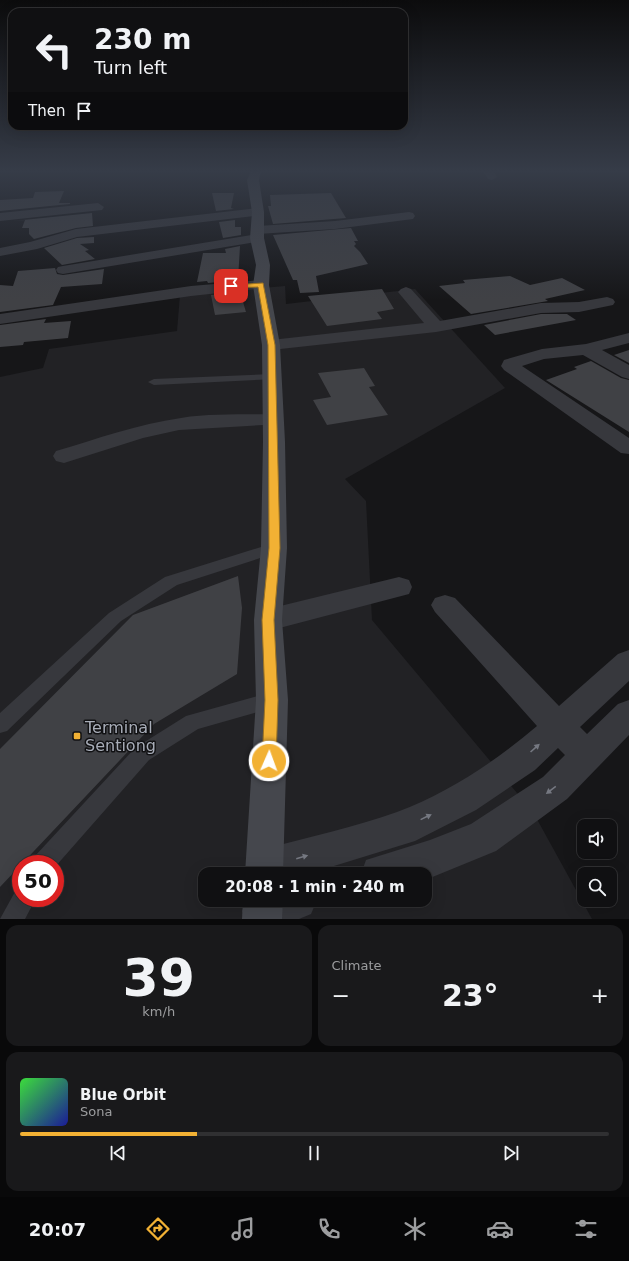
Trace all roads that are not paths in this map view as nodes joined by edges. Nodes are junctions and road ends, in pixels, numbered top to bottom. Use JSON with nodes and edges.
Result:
{"nodes":[{"id":1,"x":31,"y":214,"type":"edge"},
{"id":2,"x":50,"y":214,"type":"edge"},
{"id":3,"x":242,"y":214,"type":"edge"},
{"id":4,"x":258,"y":214,"type":"edge"},
{"id":5,"x":409,"y":216,"type":"dead end"},
{"id":6,"x":0,"y":217,"type":"edge"},
{"id":7,"x":376,"y":231,"type":"dead end"},
{"id":8,"x":76,"y":233,"type":"junction"},
{"id":9,"x":56,"y":239,"type":"junction"},
{"id":10,"x":261,"y":239,"type":"junction"},
{"id":11,"x":305,"y":240,"type":"dead end"},
{"id":12,"x":32,"y":246,"type":"junction"},
{"id":13,"x":0,"y":252,"type":"edge"},
{"id":14,"x":115,"y":260,"type":"junction"},
{"id":15,"x":63,"y":270,"type":"junction"},
{"id":16,"x":73,"y":282,"type":"dead end"},
{"id":17,"x":261,"y":285,"type":"junction"},
{"id":18,"x":406,"y":292,"type":"dead end"},
{"id":19,"x":607,"y":302,"type":"dead end"},
{"id":20,"x":0,"y":319,"type":"edge"},
{"id":21,"x":436,"y":327,"type":"junction"},
{"id":22,"x":629,"y":338,"type":"edge"},
{"id":23,"x":271,"y":345,"type":"junction"},
{"id":24,"x":586,"y":349,"type":"junction"},
{"id":25,"x":629,"y":373,"type":"edge"},
{"id":26,"x":272,"y":377,"type":"junction"},
{"id":27,"x":154,"y":382,"type":"dead end"},
{"id":28,"x":273,"y":431,"type":"junction"},
{"id":29,"x":629,"y":448,"type":"edge"},
{"id":30,"x":64,"y":456,"type":"dead end"},
{"id":31,"x":274,"y":548,"type":"junction"},
{"id":32,"x":399,"y":587,"type":"dead end"},
{"id":33,"x":445,"y":605,"type":"dead end"},
{"id":34,"x":268,"y":620,"type":"junction"},
{"id":35,"x":629,"y":662,"type":"edge"},
{"id":36,"x":272,"y":700,"type":"junction"},
{"id":37,"x":629,"y":714,"type":"edge"},
{"id":38,"x":0,"y":725,"type":"edge"},
{"id":39,"x":558,"y":727,"type":"junction"},
{"id":40,"x":587,"y":755,"type":"junction"},
{"id":41,"x":51,"y":855,"type":"edge"},
{"id":42,"x":269,"y":867,"type":"edge"},
{"id":43,"x":325,"y":867,"type":"edge"},
{"id":44,"x":402,"y":867,"type":"edge"},
{"id":45,"x":19,"y":907,"type":"edge"},
{"id":46,"x":12,"y":919,"type":"edge"}],
"edges":[{"from":1,"to":6,"type":"street"},
{"from":2,"to":9,"type":"street"},
{"from":3,"to":8,"type":"street"},
{"from":4,"to":10,"type":"main road"},
{"from":5,"to":10,"type":"street"},
{"from":7,"to":11,"type":"street"},
{"from":8,"to":9,"type":"street"},
{"from":8,"to":14,"type":"street"},
{"from":9,"to":12,"type":"street"},
{"from":10,"to":14,"type":"street"},
{"from":10,"to":17,"type":"main road"},
{"from":12,"to":13,"type":"street"},
{"from":12,"to":15,"type":"street"},
{"from":14,"to":15,"type":"street"},
{"from":15,"to":16,"type":"street"},
{"from":17,"to":20,"type":"street"},
{"from":17,"to":23,"type":"main road"},
{"from":18,"to":21,"type":"street"},
{"from":19,"to":21,"type":"street"},
{"from":21,"to":23,"type":"street"},
{"from":22,"to":24,"type":"street"},
{"from":23,"to":26,"type":"main road"},
{"from":24,"to":25,"type":"street"},
{"from":24,"to":29,"type":"street"},
{"from":26,"to":27,"type":"lane"},
{"from":26,"to":28,"type":"main road"},
{"from":28,"to":30,"type":"street"},
{"from":28,"to":31,"type":"main road"},
{"from":31,"to":34,"type":"main road"},
{"from":31,"to":38,"type":"lane"},
{"from":32,"to":34,"type":"street"},
{"from":33,"to":39,"type":"street"},
{"from":34,"to":36,"type":"main road"},
{"from":35,"to":39,"type":"street"},
{"from":36,"to":41,"type":"lane"},
{"from":36,"to":42,"type":"main road"},
{"from":37,"to":40,"type":"street"},
{"from":39,"to":40,"type":"street"},
{"from":43,"to":39,"type":"street","one_way":true},
{"from":40,"to":44,"type":"street","one_way":true},
{"from":45,"to":46,"type":"lane"}]}
